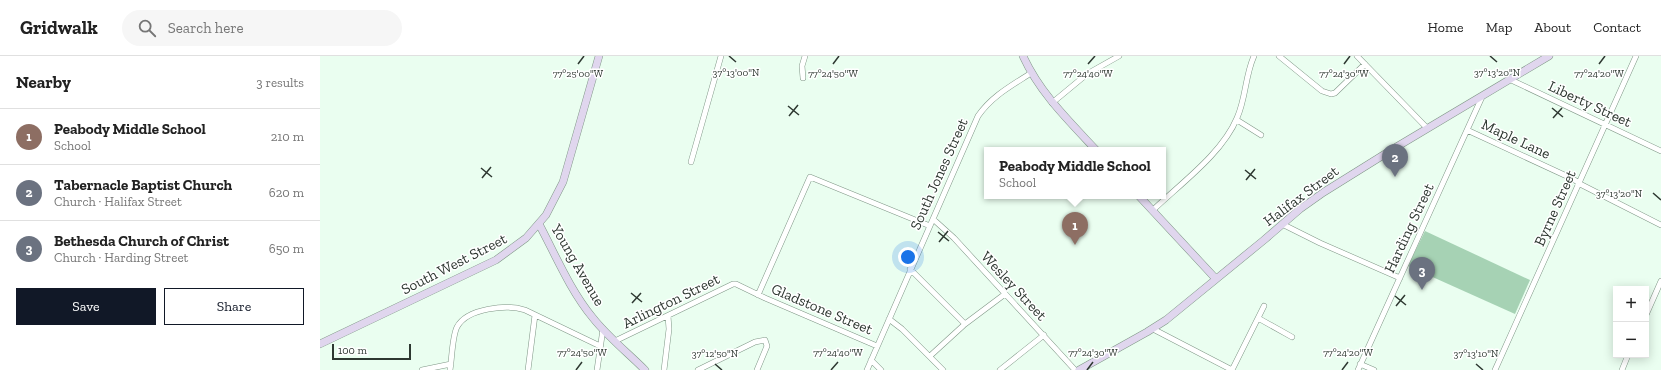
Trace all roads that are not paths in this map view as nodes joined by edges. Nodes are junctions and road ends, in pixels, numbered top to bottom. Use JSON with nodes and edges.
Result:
{"nodes":[{"id":1,"x":599,"y":56,"type":"edge"},
{"id":2,"x":721,"y":56,"type":"edge"},
{"id":3,"x":805,"y":56,"type":"edge"},
{"id":4,"x":1023,"y":56,"type":"edge"},
{"id":5,"x":1119,"y":56,"type":"edge"},
{"id":6,"x":1254,"y":56,"type":"edge"},
{"id":7,"x":1278,"y":56,"type":"edge"},
{"id":8,"x":1357,"y":56,"type":"edge"},
{"id":9,"x":1549,"y":56,"type":"edge"},
{"id":10,"x":1636,"y":56,"type":"edge"},
{"id":11,"x":1365,"y":64,"type":"junction"},
{"id":12,"x":1031,"y":73,"type":"junction"},
{"id":13,"x":803,"y":78,"type":"dead end"},
{"id":14,"x":1509,"y":79,"type":"junction"},
{"id":15,"x":1482,"y":96,"type":"junction"},
{"id":16,"x":1052,"y":103,"type":"junction"},
{"id":17,"x":1236,"y":120,"type":"junction"},
{"id":18,"x":1606,"y":124,"type":"junction"},
{"id":19,"x":1427,"y":128,"type":"junction"},
{"id":20,"x":1467,"y":130,"type":"junction"},
{"id":21,"x":1262,"y":135,"type":"dead end"},
{"id":22,"x":1093,"y":147,"type":"edge"},
{"id":23,"x":1661,"y":150,"type":"edge"},
{"id":24,"x":691,"y":162,"type":"dead end"},
{"id":25,"x":1579,"y":183,"type":"junction"},
{"id":26,"x":1166,"y":198,"type":"edge"},
{"id":27,"x":1142,"y":199,"type":"edge"},
{"id":28,"x":1165,"y":199,"type":"edge"},
{"id":29,"x":1152,"y":211,"type":"junction"},
{"id":30,"x":933,"y":219,"type":"junction"},
{"id":31,"x":539,"y":224,"type":"junction"},
{"id":32,"x":1282,"y":224,"type":"junction"},
{"id":33,"x":1661,"y":225,"type":"edge"},
{"id":34,"x":930,"y":226,"type":"junction"},
{"id":35,"x":910,"y":269,"type":"junction"},
{"id":36,"x":1400,"y":278,"type":"junction"},
{"id":37,"x":1216,"y":279,"type":"junction"},
{"id":38,"x":1661,"y":282,"type":"edge"},
{"id":39,"x":1005,"y":294,"type":"junction"},
{"id":40,"x":758,"y":295,"type":"junction"},
{"id":41,"x":1264,"y":306,"type":"dead end"},
{"id":42,"x":1649,"y":308,"type":"edge"},
{"id":43,"x":535,"y":315,"type":"junction"},
{"id":44,"x":668,"y":316,"type":"junction"},
{"id":45,"x":1258,"y":318,"type":"junction"},
{"id":46,"x":889,"y":319,"type":"junction"},
{"id":47,"x":964,"y":324,"type":"junction"},
{"id":48,"x":602,"y":329,"type":"junction"},
{"id":49,"x":1153,"y":329,"type":"junction"},
{"id":50,"x":1044,"y":335,"type":"junction"},
{"id":51,"x":1292,"y":337,"type":"dead end"},
{"id":52,"x":615,"y":341,"type":"junction"},
{"id":53,"x":320,"y":344,"type":"edge"},
{"id":54,"x":600,"y":346,"type":"junction"},
{"id":55,"x":877,"y":346,"type":"junction"},
{"id":56,"x":930,"y":356,"type":"junction"},
{"id":57,"x":1627,"y":358,"type":"edge"},
{"id":58,"x":871,"y":360,"type":"junction"},
{"id":59,"x":451,"y":364,"type":"junction"},
{"id":60,"x":1360,"y":364,"type":"junction"},
{"id":61,"x":422,"y":370,"type":"edge"},
{"id":62,"x":450,"y":370,"type":"edge"},
{"id":63,"x":528,"y":370,"type":"edge"},
{"id":64,"x":597,"y":370,"type":"edge"},
{"id":65,"x":645,"y":370,"type":"edge"},
{"id":66,"x":664,"y":370,"type":"edge"},
{"id":67,"x":698,"y":370,"type":"edge"},
{"id":68,"x":757,"y":370,"type":"edge"},
{"id":69,"x":866,"y":370,"type":"edge"},
{"id":70,"x":881,"y":370,"type":"edge"},
{"id":71,"x":944,"y":370,"type":"edge"},
{"id":72,"x":1000,"y":370,"type":"edge"},
{"id":73,"x":1075,"y":370,"type":"edge"},
{"id":74,"x":1079,"y":370,"type":"edge"},
{"id":75,"x":1232,"y":370,"type":"edge"},
{"id":76,"x":1358,"y":370,"type":"edge"},
{"id":77,"x":1374,"y":370,"type":"edge"},
{"id":78,"x":1495,"y":370,"type":"edge"},
{"id":79,"x":1622,"y":370,"type":"edge"}],
"edges":[{"from":1,"to":31,"type":"street","name":"South West Street"},
{"from":2,"to":24,"type":"street"},
{"from":3,"to":13,"type":"street"},
{"from":4,"to":12,"type":"street"},
{"from":5,"to":16,"type":"street"},
{"from":6,"to":17,"type":"street"},
{"from":7,"to":11,"type":"street"},
{"from":8,"to":11,"type":"street"},
{"from":9,"to":14,"type":"street","name":"Halifax Street"},
{"from":10,"to":18,"type":"street","name":"Byrne Street"},
{"from":11,"to":19,"type":"street"},
{"from":12,"to":16,"type":"street"},
{"from":12,"to":30,"type":"street","name":"South Jones Street"},
{"from":14,"to":15,"type":"street","name":"Halifax Street"},
{"from":14,"to":18,"type":"street","name":"Liberty Street"},
{"from":15,"to":19,"type":"street","name":"Halifax Street"},
{"from":15,"to":20,"type":"street","name":"Harding Street"},
{"from":16,"to":22,"type":"street"},
{"from":17,"to":21,"type":"street"},
{"from":17,"to":26,"type":"street"},
{"from":18,"to":23,"type":"street","name":"Liberty Street"},
{"from":18,"to":25,"type":"street","name":"Byrne Street"},
{"from":19,"to":32,"type":"street","name":"Halifax Street"},
{"from":20,"to":25,"type":"street","name":"Maple Lane"},
{"from":20,"to":36,"type":"street","name":"Harding Street"},
{"from":25,"to":33,"type":"street","name":"Maple Lane"},
{"from":25,"to":78,"type":"street","name":"Byrne Street"},
{"from":27,"to":29,"type":"street"},
{"from":28,"to":29,"type":"street"},
{"from":29,"to":37,"type":"street"},
{"from":30,"to":34,"type":"street","name":"South Jones Street"},
{"from":30,"to":39,"type":"street","name":"Wesley Street"},
{"from":31,"to":48,"type":"street","name":"Young Avenue"},
{"from":31,"to":53,"type":"street","name":"South West Street"},
{"from":32,"to":36,"type":"street"},
{"from":32,"to":37,"type":"street","name":"Halifax Street"},
{"from":34,"to":35,"type":"street","name":"South Jones Street"},
{"from":34,"to":40,"type":"street"},
{"from":35,"to":46,"type":"street","name":"South Jones Street"},
{"from":35,"to":47,"type":"street"},
{"from":36,"to":60,"type":"street","name":"Harding Street"},
{"from":37,"to":49,"type":"street","name":"Halifax Street"},
{"from":38,"to":42,"type":"street"},
{"from":39,"to":47,"type":"street"},
{"from":39,"to":50,"type":"street","name":"Wesley Street"},
{"from":40,"to":44,"type":"street","name":"Arlington Street"},
{"from":40,"to":55,"type":"street","name":"Gladstone Street"},
{"from":41,"to":45,"type":"street"},
{"from":43,"to":54,"type":"street"},
{"from":43,"to":59,"type":"street"},
{"from":43,"to":63,"type":"street"},
{"from":44,"to":52,"type":"street","name":"Arlington Street"},
{"from":44,"to":66,"type":"street"},
{"from":45,"to":51,"type":"street"},
{"from":45,"to":75,"type":"street"},
{"from":46,"to":55,"type":"street","name":"South Jones Street"},
{"from":46,"to":56,"type":"street"},
{"from":47,"to":56,"type":"street"},
{"from":48,"to":52,"type":"street","name":"Young Avenue"},
{"from":48,"to":54,"type":"street","name":"Arlington Street"},
{"from":49,"to":74,"type":"street","name":"Halifax Street"},
{"from":49,"to":75,"type":"street"},
{"from":50,"to":72,"type":"street"},
{"from":50,"to":73,"type":"street","name":"Wesley Street"},
{"from":52,"to":65,"type":"street","name":"Young Avenue"},
{"from":54,"to":64,"type":"street","name":"Arlington Street"},
{"from":55,"to":58,"type":"street","name":"South Jones Street"},
{"from":56,"to":71,"type":"street"},
{"from":57,"to":79,"type":"street"},
{"from":58,"to":69,"type":"street","name":"South Jones Street"},
{"from":58,"to":70,"type":"street"},
{"from":59,"to":61,"type":"street"},
{"from":59,"to":62,"type":"street"},
{"from":60,"to":76,"type":"street","name":"Harding Street"},
{"from":60,"to":77,"type":"street"},
{"from":67,"to":68,"type":"street"}]}
